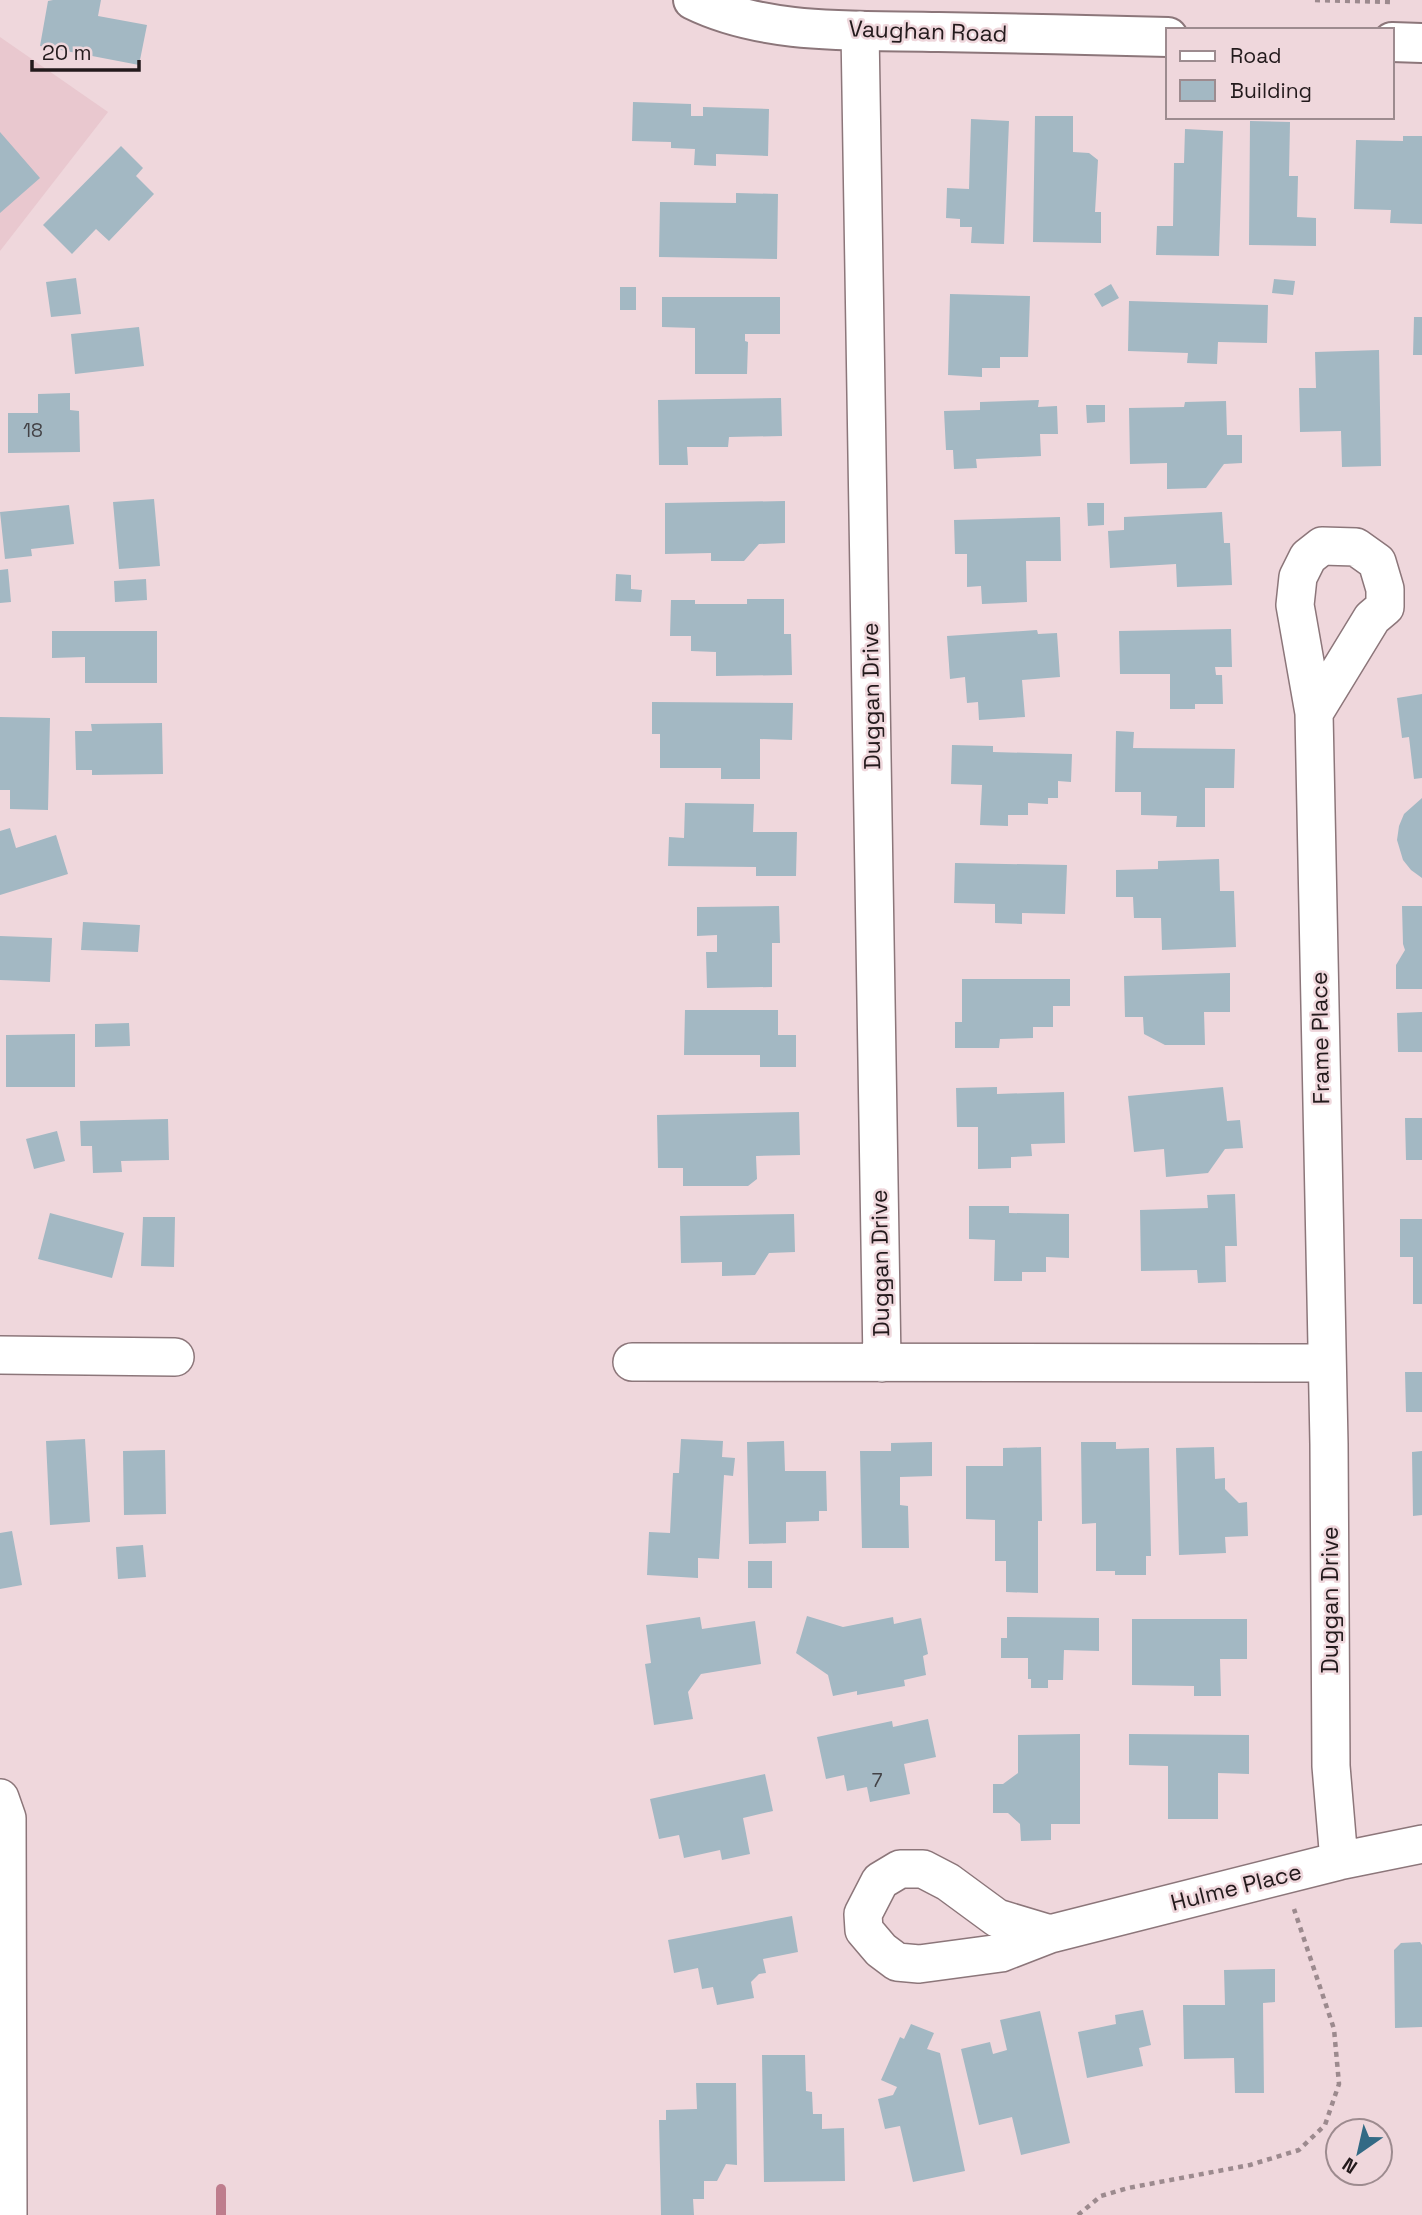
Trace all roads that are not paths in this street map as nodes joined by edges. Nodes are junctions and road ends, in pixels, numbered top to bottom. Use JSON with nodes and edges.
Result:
{"nodes":[{"id":1,"x":693,"y":0,"type":"edge"},
{"id":2,"x":860,"y":30,"type":"junction"},
{"id":3,"x":1166,"y":37,"type":"edge"},
{"id":4,"x":1394,"y":42,"type":"edge"},
{"id":5,"x":1422,"y":43,"type":"edge"},
{"id":6,"x":1314,"y":713,"type":"dead end"},
{"id":7,"x":0,"y":1355,"type":"edge"},
{"id":8,"x":176,"y":1357,"type":"dead end"},
{"id":9,"x":632,"y":1362,"type":"dead end"},
{"id":10,"x":882,"y":1363,"type":"junction"},
{"id":11,"x":1327,"y":1363,"type":"junction"},
{"id":12,"x":0,"y":1798,"type":"edge"},
{"id":13,"x":1422,"y":1844,"type":"edge"},
{"id":14,"x":1339,"y":1861,"type":"junction"},
{"id":15,"x":1050,"y":1934,"type":"dead end"},
{"id":16,"x":8,"y":2215,"type":"edge"}],
"edges":[{"from":1,"to":2,"type":"street","name":"Vaughan Road"},
{"from":2,"to":3,"type":"street","name":"Vaughan Road"},
{"from":2,"to":10,"type":"street","name":"Duggan Drive"},
{"from":4,"to":5,"type":"street"},
{"from":6,"to":11,"type":"street","name":"Frame Place"},
{"from":7,"to":8,"type":"street"},
{"from":9,"to":10,"type":"street","name":"Duggan Drive"},
{"from":10,"to":11,"type":"street","name":"Duggan Drive"},
{"from":11,"to":14,"type":"street","name":"Duggan Drive"},
{"from":12,"to":16,"type":"street"},
{"from":13,"to":14,"type":"street","name":"Hulme Place"},
{"from":14,"to":15,"type":"street","name":"Hulme Place"}]}
